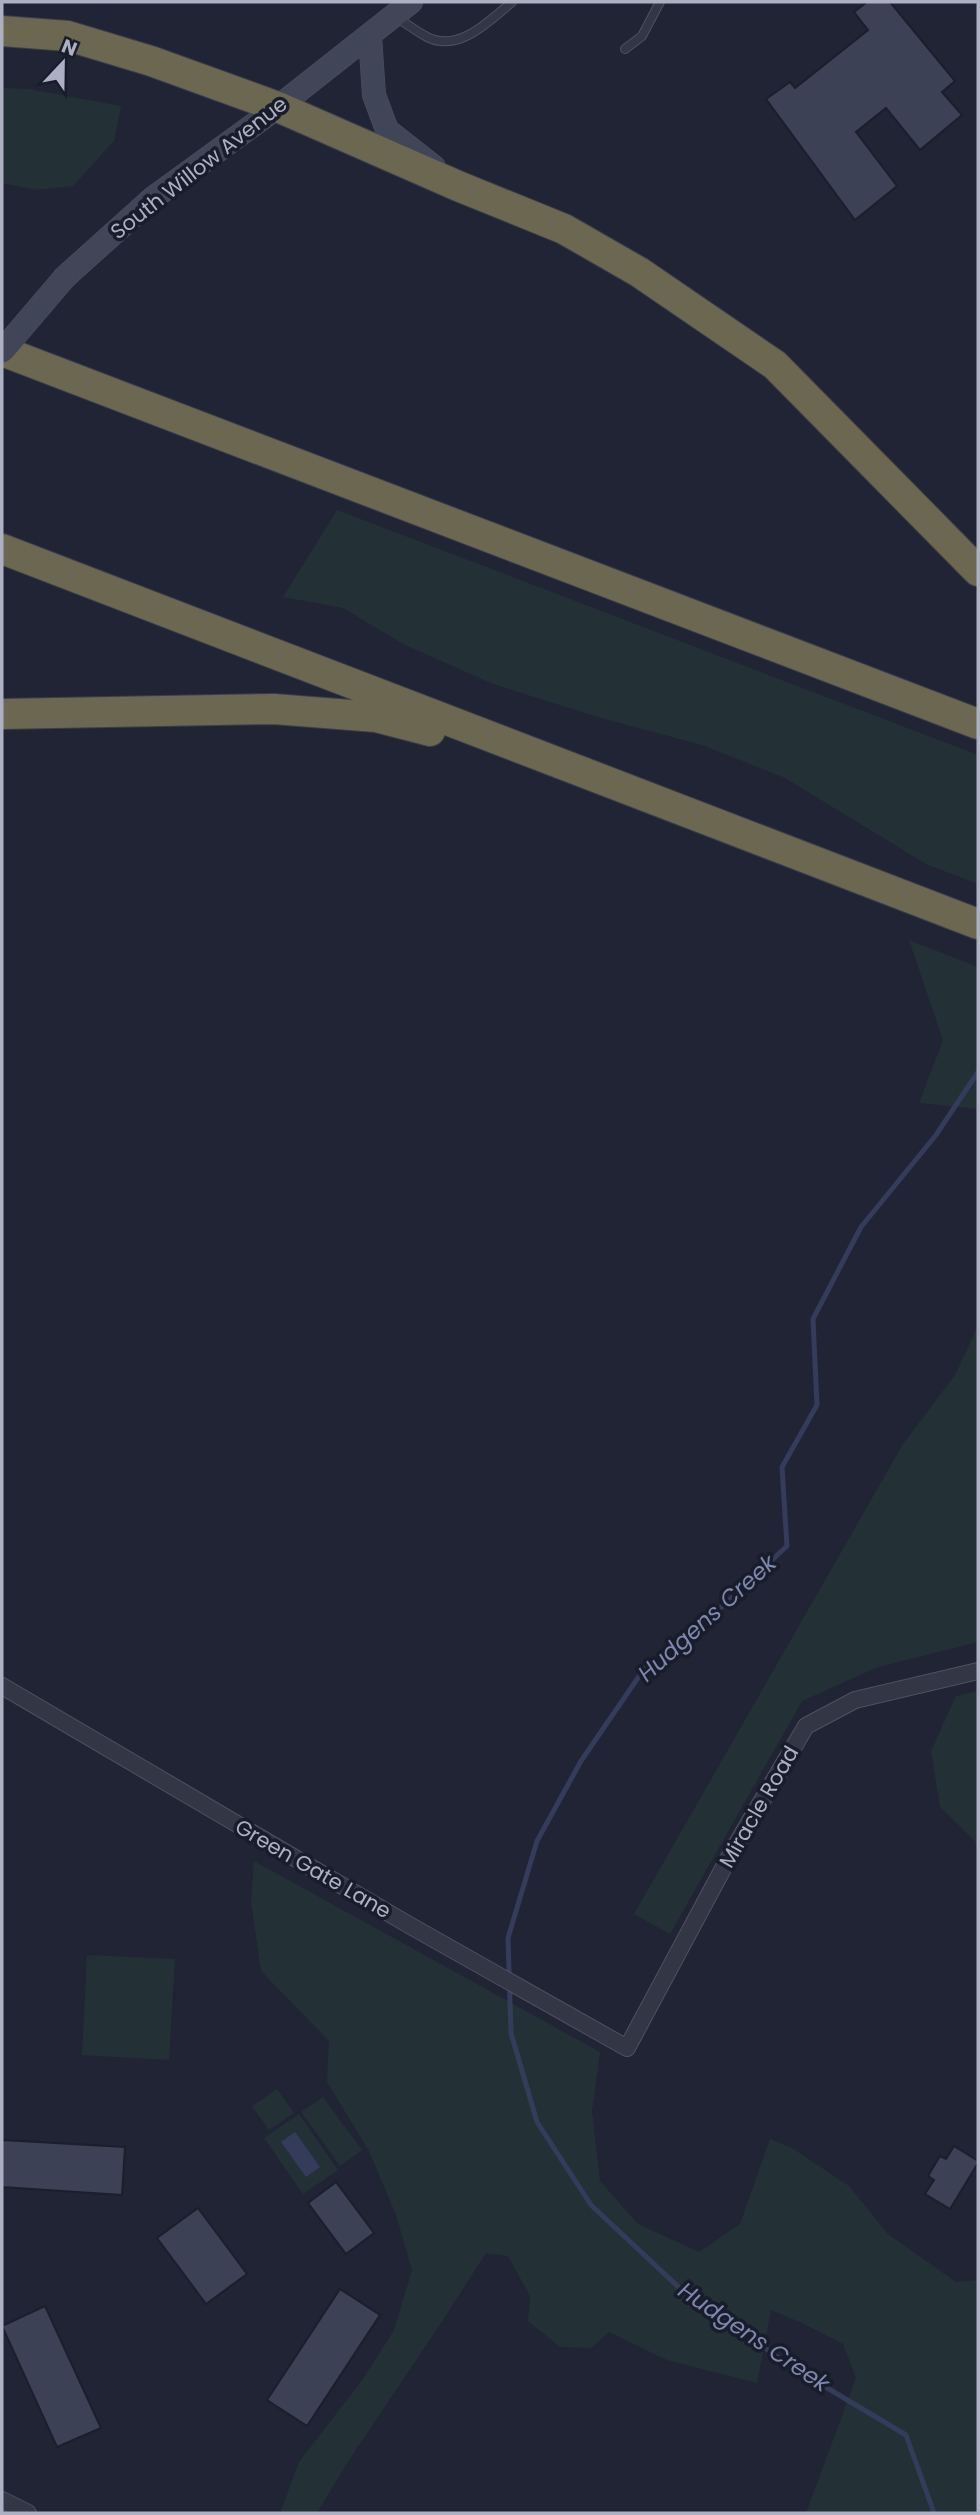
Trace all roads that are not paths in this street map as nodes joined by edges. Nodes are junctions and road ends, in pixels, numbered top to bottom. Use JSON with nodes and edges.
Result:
{"nodes":[{"id":1,"x":512,"y":2,"type":"edge"},
{"id":2,"x":660,"y":2,"type":"edge"},
{"id":3,"x":402,"y":9,"type":"edge"},
{"id":4,"x":2,"y":31,"type":"edge"},
{"id":5,"x":370,"y":36,"type":"junction"},
{"id":6,"x":625,"y":49,"type":"dead end"},
{"id":7,"x":278,"y":107,"type":"junction"},
{"id":8,"x":458,"y":186,"type":"junction"},
{"id":9,"x":2,"y":351,"type":"edge"},
{"id":10,"x":2,"y":549,"type":"edge"},
{"id":11,"x":978,"y":571,"type":"edge"},
{"id":12,"x":2,"y":714,"type":"edge"},
{"id":13,"x":978,"y":724,"type":"edge"},
{"id":14,"x":569,"y":766,"type":"junction"},
{"id":15,"x":978,"y":924,"type":"edge"},
{"id":16,"x":978,"y":1671,"type":"edge"},
{"id":17,"x":2,"y":1686,"type":"edge"},
{"id":18,"x":626,"y":2048,"type":"joint"},
{"id":19,"x":2,"y":2500,"type":"edge"},
{"id":20,"x":28,"y":2513,"type":"edge"}],
"edges":[{"from":1,"to":3,"type":"lane"},
{"from":2,"to":6,"type":"lane"},
{"from":3,"to":5,"type":"main road","name":"South Willow Avenue"},
{"from":4,"to":7,"type":"highway"},
{"from":5,"to":7,"type":"main road","name":"South Willow Avenue"},
{"from":5,"to":8,"type":"main road"},
{"from":7,"to":8,"type":"highway"},
{"from":7,"to":9,"type":"main road","name":"South Willow Avenue","bridge":true},
{"from":8,"to":11,"type":"highway"},
{"from":9,"to":13,"type":"highway"},
{"from":10,"to":14,"type":"highway"},
{"from":12,"to":14,"type":"highway"},
{"from":14,"to":15,"type":"highway"},
{"from":16,"to":18,"type":"street","name":"Miracle Road"},
{"from":17,"to":18,"type":"street","name":"Green Gate Lane"},
{"from":19,"to":20,"type":"street"}]}
